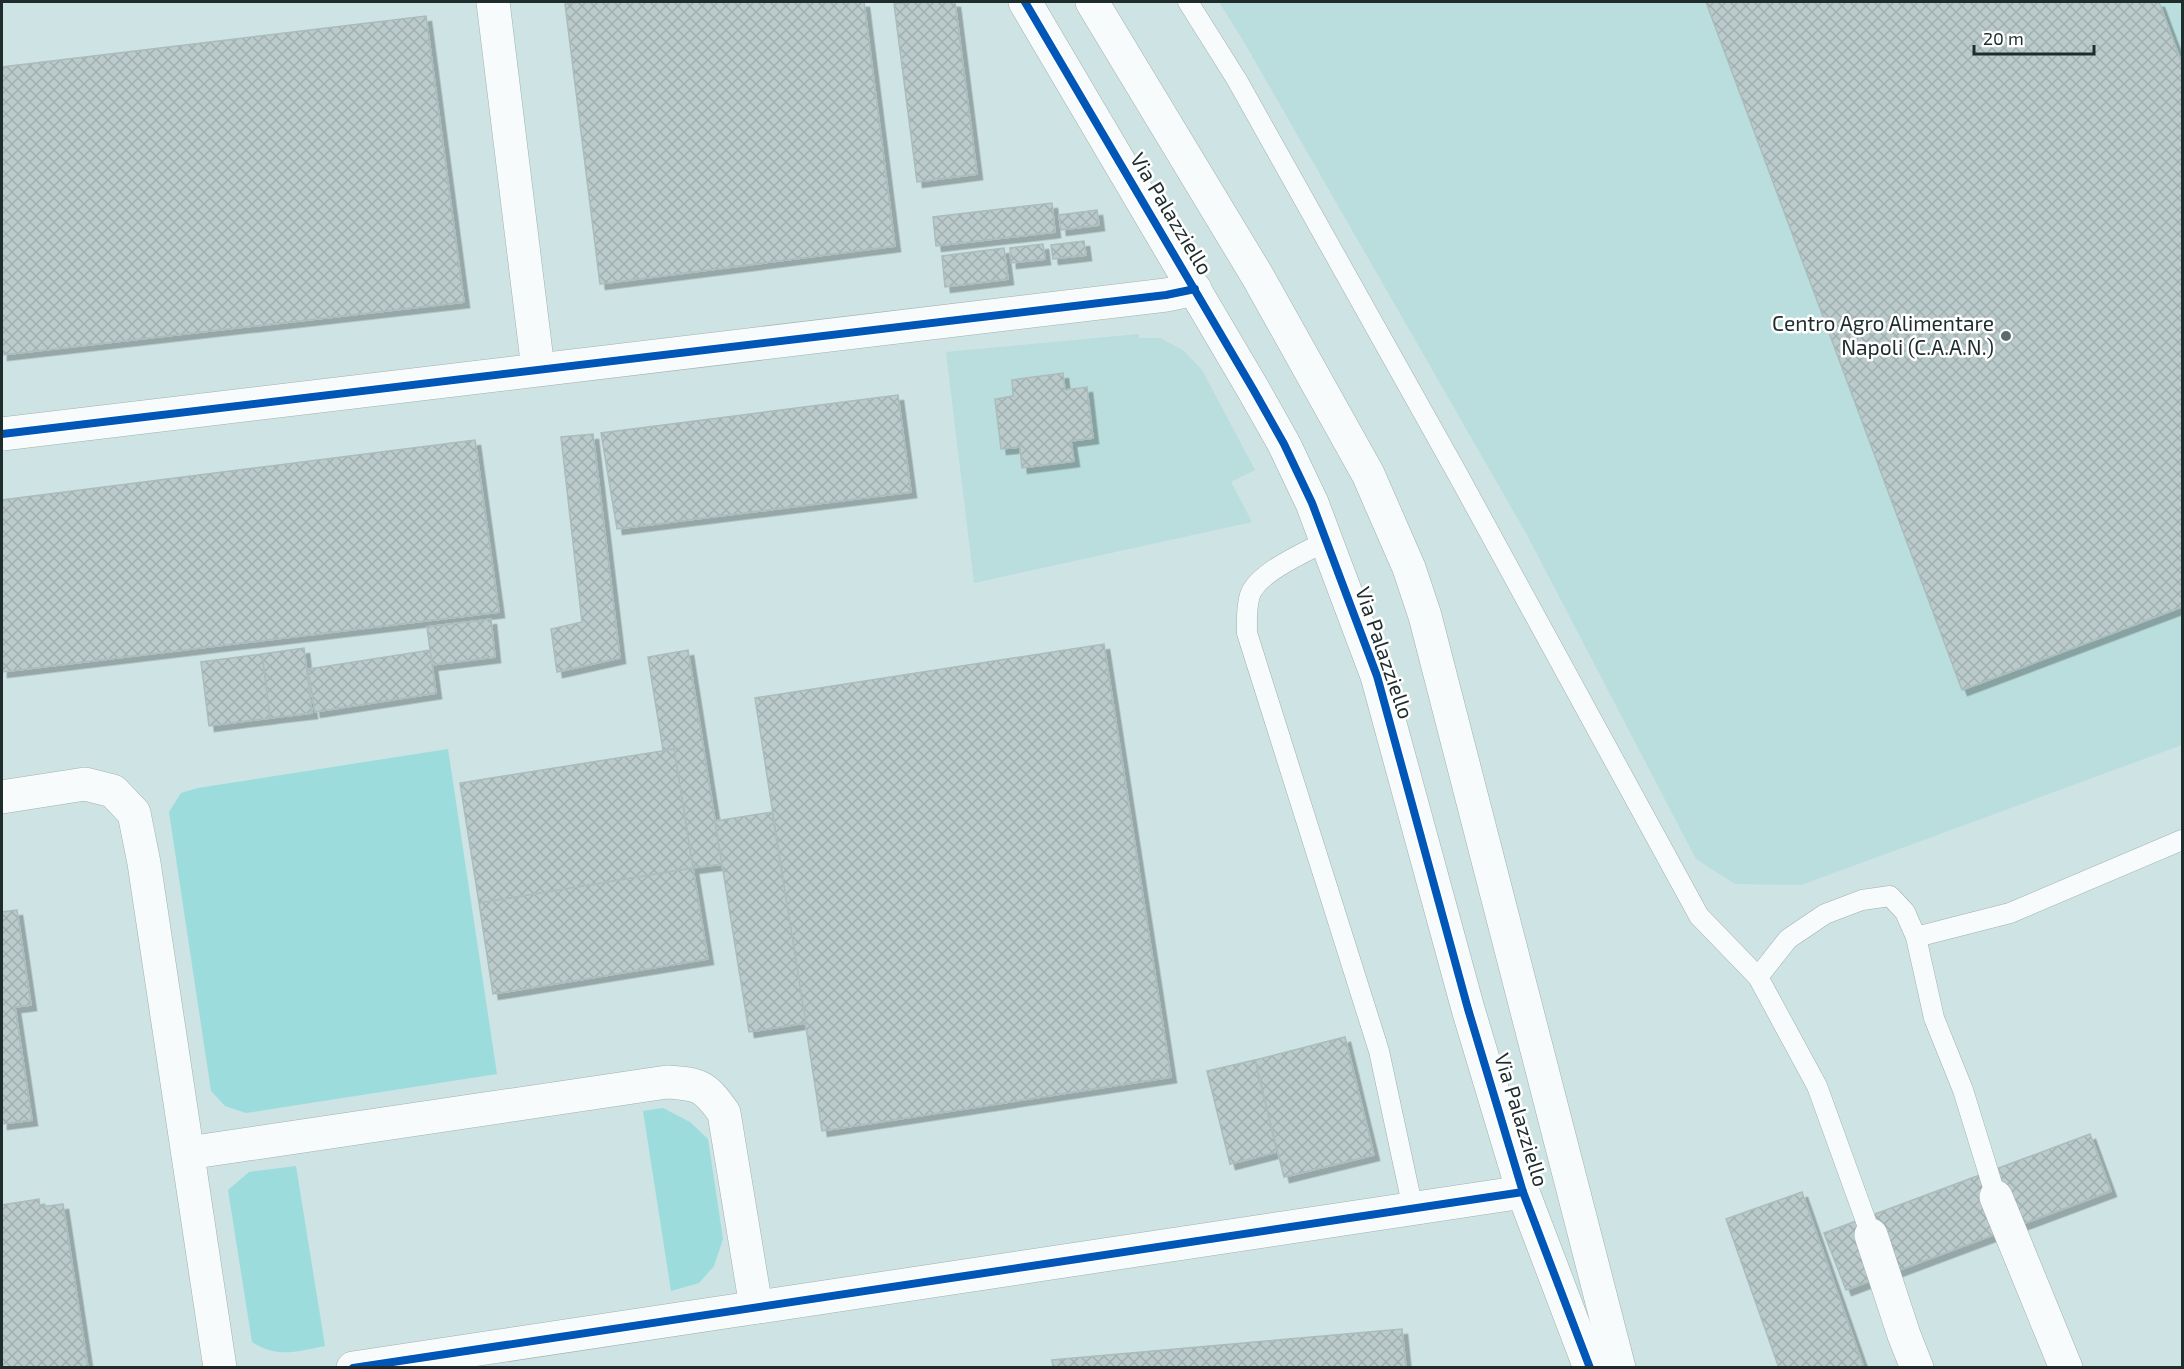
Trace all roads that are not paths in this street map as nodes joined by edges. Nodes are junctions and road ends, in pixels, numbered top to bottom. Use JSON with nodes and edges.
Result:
{"nodes":[{"id":1,"x":493,"y":2,"type":"edge"},
{"id":2,"x":1025,"y":2,"type":"edge"},
{"id":3,"x":1092,"y":2,"type":"edge"},
{"id":4,"x":1188,"y":2,"type":"edge"},
{"id":5,"x":1195,"y":289,"type":"junction"},
{"id":6,"x":538,"y":369,"type":"junction"},
{"id":7,"x":2,"y":434,"type":"edge"},
{"id":8,"x":1326,"y":541,"type":"junction"},
{"id":9,"x":2,"y":797,"type":"edge"},
{"id":10,"x":2182,"y":840,"type":"edge"},
{"id":11,"x":1916,"y":937,"type":"junction"},
{"id":12,"x":1758,"y":977,"type":"junction"},
{"id":13,"x":188,"y":1153,"type":"junction"},
{"id":14,"x":1523,"y":1192,"type":"junction"},
{"id":15,"x":1996,"y":1197,"type":"joint"},
{"id":16,"x":1413,"y":1209,"type":"junction"},
{"id":17,"x":1871,"y":1235,"type":"joint"},
{"id":18,"x":756,"y":1307,"type":"junction"},
{"id":19,"x":220,"y":1368,"type":"edge"},
{"id":20,"x":353,"y":1368,"type":"edge"},
{"id":21,"x":1590,"y":1368,"type":"edge"},
{"id":22,"x":1619,"y":1368,"type":"edge"},
{"id":23,"x":1917,"y":1368,"type":"edge"},
{"id":24,"x":2066,"y":1368,"type":"edge"}],
"edges":[{"from":1,"to":6,"type":"street"},
{"from":2,"to":5,"type":"street","name":"Via Palazziello"},
{"from":3,"to":22,"type":"street","name":"Via Palazziello"},
{"from":4,"to":12,"type":"lane"},
{"from":5,"to":6,"type":"street"},
{"from":5,"to":8,"type":"street","name":"Via Palazziello"},
{"from":6,"to":7,"type":"street"},
{"from":8,"to":14,"type":"street","name":"Via Palazziello"},
{"from":8,"to":16,"type":"lane"},
{"from":9,"to":13,"type":"street"},
{"from":10,"to":11,"type":"lane"},
{"from":11,"to":12,"type":"lane"},
{"from":11,"to":15,"type":"lane"},
{"from":12,"to":17,"type":"lane"},
{"from":13,"to":18,"type":"street"},
{"from":13,"to":19,"type":"street"},
{"from":14,"to":16,"type":"street"},
{"from":14,"to":21,"type":"street","name":"Via Palazziello"},
{"from":15,"to":24,"type":"street"},
{"from":16,"to":18,"type":"street"},
{"from":17,"to":23,"type":"street"},
{"from":18,"to":20,"type":"street"}]}
